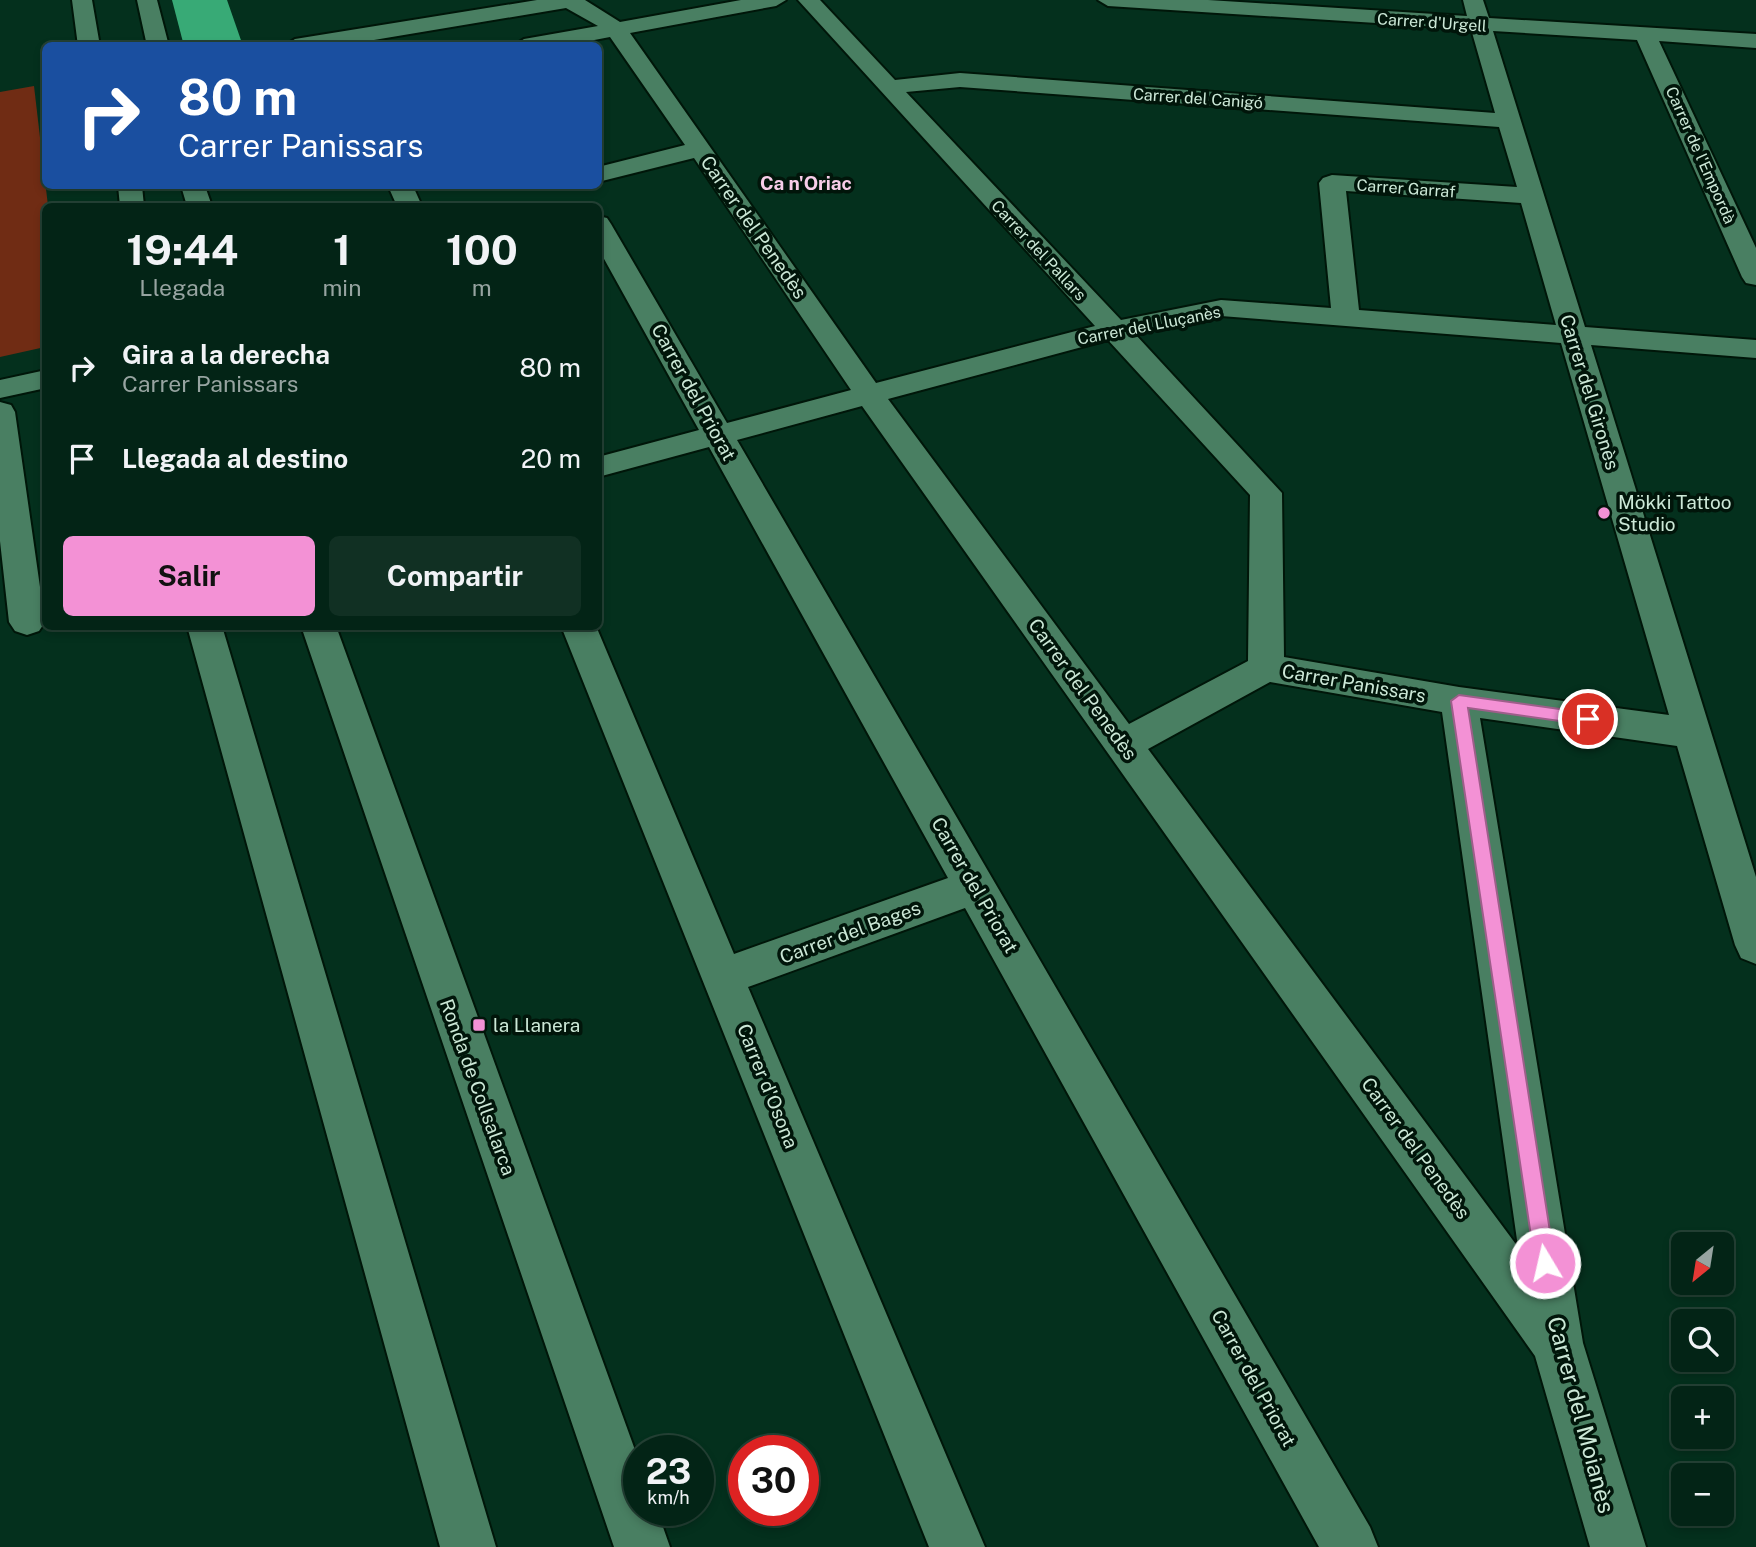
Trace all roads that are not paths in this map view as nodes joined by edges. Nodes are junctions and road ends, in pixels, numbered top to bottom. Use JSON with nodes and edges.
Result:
{"nodes":[{"id":1,"x":82,"y":0,"type":"edge"},
{"id":2,"x":147,"y":0,"type":"edge"},
{"id":3,"x":570,"y":0,"type":"edge"},
{"id":4,"x":776,"y":0,"type":"edge"},
{"id":5,"x":808,"y":0,"type":"edge"},
{"id":6,"x":1108,"y":0,"type":"edge"},
{"id":7,"x":1476,"y":13,"type":"edge"},
{"id":8,"x":615,"y":30,"type":"junction"},
{"id":9,"x":1645,"y":34,"type":"junction"},
{"id":10,"x":1756,"y":41,"type":"edge"},
{"id":11,"x":88,"y":42,"type":"edge"},
{"id":12,"x":157,"y":42,"type":"edge"},
{"id":13,"x":310,"y":42,"type":"edge"},
{"id":14,"x":547,"y":42,"type":"edge"},
{"id":15,"x":888,"y":87,"type":"junction"},
{"id":16,"x":1509,"y":121,"type":"junction"},
{"id":17,"x":700,"y":149,"type":"junction"},
{"id":18,"x":602,"y":179,"type":"edge"},
{"id":19,"x":1531,"y":196,"type":"junction"},
{"id":20,"x":602,"y":230,"type":"edge"},
{"id":21,"x":1756,"y":277,"type":"edge"},
{"id":22,"x":1346,"y":316,"type":"junction"},
{"id":23,"x":1112,"y":330,"type":"junction"},
{"id":24,"x":1573,"y":335,"type":"junction"},
{"id":25,"x":1756,"y":349,"type":"edge"},
{"id":26,"x":42,"y":380,"type":"edge"},
{"id":27,"x":0,"y":389,"type":"edge"},
{"id":28,"x":869,"y":394,"type":"junction"},
{"id":29,"x":0,"y":412,"type":"edge"},
{"id":30,"x":718,"y":435,"type":"junction"},
{"id":31,"x":602,"y":466,"type":"edge"},
{"id":32,"x":24,"y":623,"type":"edge"},
{"id":33,"x":205,"y":630,"type":"edge"},
{"id":34,"x":319,"y":630,"type":"edge"},
{"id":35,"x":580,"y":630,"type":"edge"},
{"id":36,"x":1266,"y":668,"type":"junction"},
{"id":37,"x":1459,"y":701,"type":"junction"},
{"id":38,"x":1691,"y":733,"type":"junction"},
{"id":39,"x":1123,"y":745,"type":"junction"},
{"id":40,"x":976,"y":886,"type":"junction"},
{"id":41,"x":1756,"y":945,"type":"edge"},
{"id":42,"x":724,"y":977,"type":"junction"},
{"id":43,"x":1557,"y":1343,"type":"junction"},
{"id":44,"x":468,"y":1547,"type":"edge"},
{"id":45,"x":642,"y":1547,"type":"edge"},
{"id":46,"x":957,"y":1547,"type":"edge"},
{"id":47,"x":1350,"y":1547,"type":"edge"},
{"id":48,"x":1618,"y":1547,"type":"edge"}],
"edges":[{"from":1,"to":11,"type":"street"},
{"from":2,"to":12,"type":"street"},
{"from":3,"to":8,"type":"street"},
{"from":3,"to":13,"type":"street"},
{"from":4,"to":8,"type":"street"},
{"from":5,"to":15,"type":"street","name":"Carrer del Pallars"},
{"from":6,"to":7,"type":"street","name":"Carrer d'Urgell"},
{"from":7,"to":9,"type":"street","name":"Carrer d'Urgell"},
{"from":7,"to":16,"type":"street","name":"Carrer del Gironès"},
{"from":8,"to":14,"type":"street"},
{"from":8,"to":17,"type":"street","name":"Carrer del Penedès"},
{"from":9,"to":10,"type":"street","name":"Carrer d'Urgell"},
{"from":9,"to":21,"type":"street","name":"Carrer de l'Empordà"},
{"from":15,"to":16,"type":"street","name":"Carrer del Canigó"},
{"from":15,"to":23,"type":"street","name":"Carrer del Pallars"},
{"from":16,"to":19,"type":"street","name":"Carrer del Gironès"},
{"from":17,"to":18,"type":"street"},
{"from":17,"to":28,"type":"street","name":"Carrer del Penedès"},
{"from":19,"to":22,"type":"street","name":"Carrer Garraf"},
{"from":19,"to":24,"type":"street","name":"Carrer del Gironès"},
{"from":20,"to":30,"type":"street","name":"Carrer del Priorat"},
{"from":22,"to":23,"type":"street","name":"Carrer del Lluçanès"},
{"from":22,"to":24,"type":"street","name":"Carrer del Lluçanès"},
{"from":23,"to":28,"type":"street","name":"Carrer del Lluçanès"},
{"from":23,"to":36,"type":"street","name":"Carrer del Pallars"},
{"from":24,"to":25,"type":"street","name":"Carrer del Lluçanès"},
{"from":24,"to":38,"type":"street","name":"Carrer del Gironès"},
{"from":26,"to":27,"type":"street"},
{"from":28,"to":30,"type":"street","name":"Carrer del Lluçanès"},
{"from":28,"to":39,"type":"street","name":"Carrer del Penedès"},
{"from":29,"to":32,"type":"street"},
{"from":30,"to":31,"type":"street","name":"Carrer del Lluçanès"},
{"from":30,"to":40,"type":"street","name":"Carrer del Priorat"},
{"from":33,"to":44,"type":"street"},
{"from":34,"to":45,"type":"street","name":"Ronda de Collsalarca"},
{"from":35,"to":42,"type":"street","name":"Carrer d'Osona"},
{"from":36,"to":37,"type":"street","name":"Carrer Panissars"},
{"from":36,"to":39,"type":"street"},
{"from":37,"to":38,"type":"street","name":"Carrer Panissars"},
{"from":37,"to":43,"type":"street","name":"Carrer del Moianès"},
{"from":38,"to":41,"type":"street","name":"Carrer del Gironès"},
{"from":39,"to":43,"type":"street","name":"Carrer del Penedès"},
{"from":40,"to":42,"type":"street","name":"Carrer del Bages"},
{"from":40,"to":47,"type":"street","name":"Carrer del Priorat"},
{"from":42,"to":46,"type":"street","name":"Carrer d'Osona"},
{"from":43,"to":48,"type":"street","name":"Carrer del Moianès"}]}
